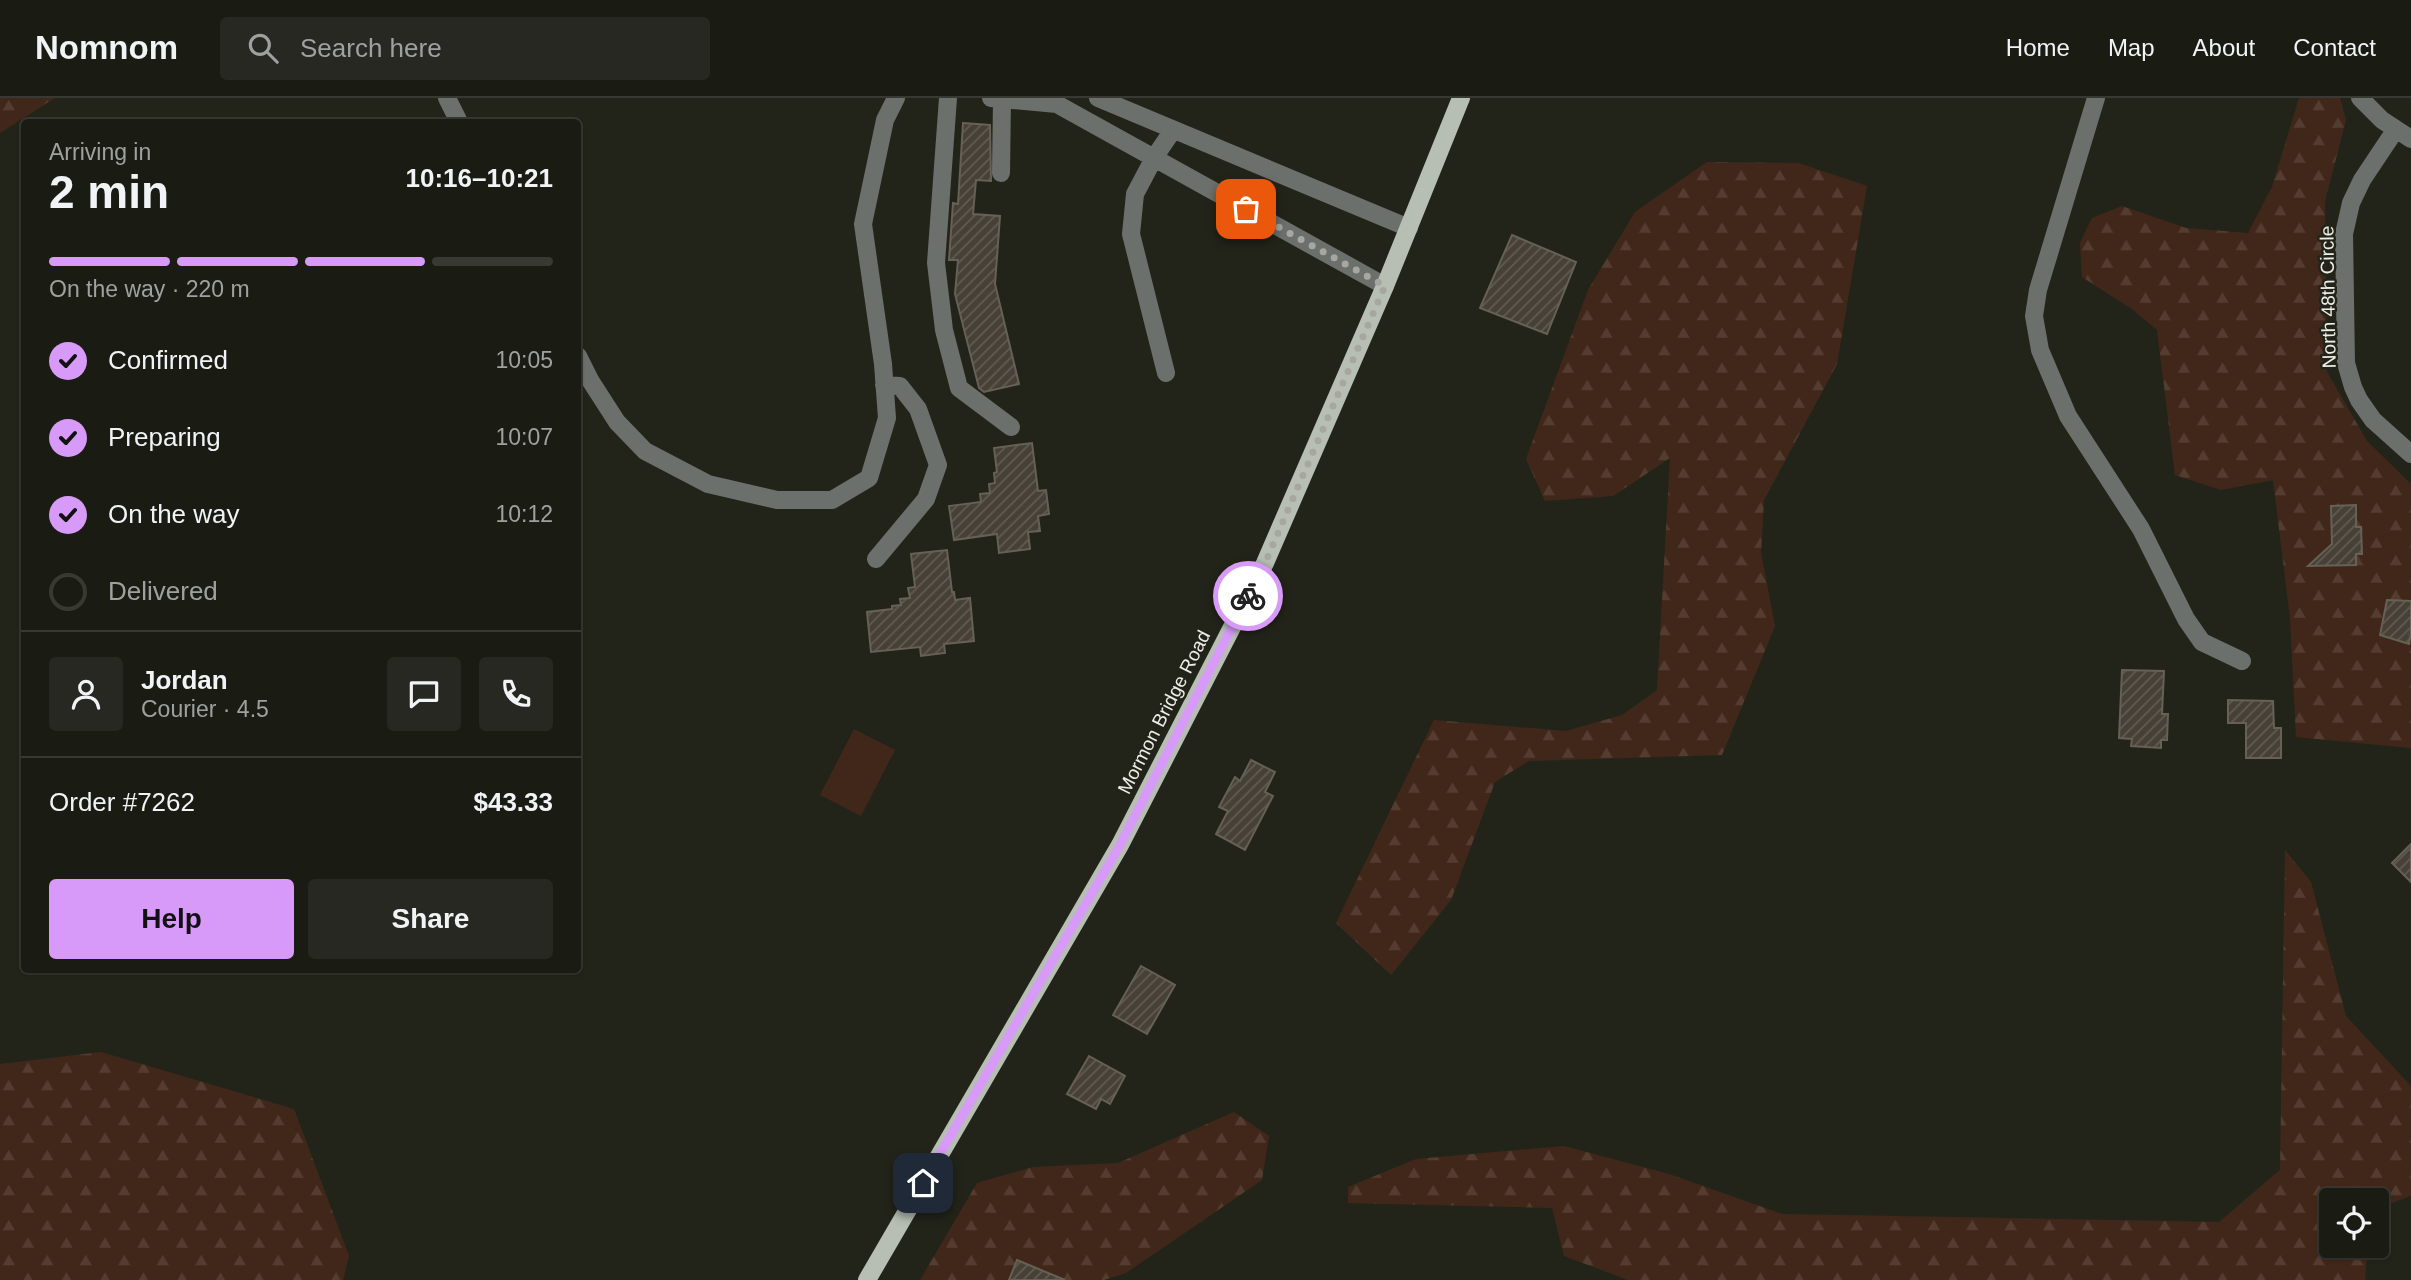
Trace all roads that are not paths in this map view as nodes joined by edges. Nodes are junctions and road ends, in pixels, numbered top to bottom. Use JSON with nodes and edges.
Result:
{"nodes":[{"id":1,"x":446,"y":98,"type":"edge"},
{"id":2,"x":896,"y":98,"type":"edge"},
{"id":3,"x":947,"y":98,"type":"edge"},
{"id":4,"x":991,"y":98,"type":"edge"},
{"id":5,"x":1098,"y":98,"type":"edge"},
{"id":6,"x":1461,"y":98,"type":"edge"},
{"id":7,"x":2096,"y":98,"type":"edge"},
{"id":8,"x":2360,"y":98,"type":"edge"},
{"id":9,"x":1002,"y":99,"type":"edge"},
{"id":10,"x":1054,"y":101,"type":"edge"},
{"id":11,"x":457,"y":119,"type":"edge"},
{"id":12,"x":1173,"y":130,"type":"junction"},
{"id":13,"x":2404,"y":134,"type":"edge"},
{"id":14,"x":1154,"y":158,"type":"junction"},
{"id":15,"x":1001,"y":173,"type":"dead end"},
{"id":16,"x":1409,"y":228,"type":"junction"},
{"id":17,"x":1385,"y":286,"type":"junction"},
{"id":18,"x":581,"y":362,"type":"edge"},
{"id":19,"x":1166,"y":373,"type":"dead end"},
{"id":20,"x":884,"y":384,"type":"junction"},
{"id":21,"x":1011,"y":427,"type":"dead end"},
{"id":22,"x":2411,"y":454,"type":"edge"},
{"id":23,"x":876,"y":559,"type":"dead end"},
{"id":24,"x":2242,"y":661,"type":"dead end"},
{"id":25,"x":867,"y":1280,"type":"edge"}],
"edges":[{"from":1,"to":11,"type":"street"},
{"from":2,"to":20,"type":"street"},
{"from":3,"to":21,"type":"street"},
{"from":4,"to":9,"type":"street"},
{"from":5,"to":12,"type":"street"},
{"from":6,"to":16,"type":"main road","name":"Mormon Bridge Road"},
{"from":7,"to":24,"type":"street"},
{"from":8,"to":13,"type":"street"},
{"from":9,"to":10,"type":"street"},
{"from":9,"to":15,"type":"street"},
{"from":10,"to":14,"type":"street"},
{"from":12,"to":14,"type":"street"},
{"from":12,"to":16,"type":"street"},
{"from":13,"to":22,"type":"street","name":"North 48th Circle"},
{"from":14,"to":17,"type":"street"},
{"from":14,"to":19,"type":"street"},
{"from":16,"to":17,"type":"main road","name":"Mormon Bridge Road"},
{"from":17,"to":25,"type":"main road","name":"Mormon Bridge Road"},
{"from":18,"to":20,"type":"street"},
{"from":20,"to":23,"type":"street"}]}
